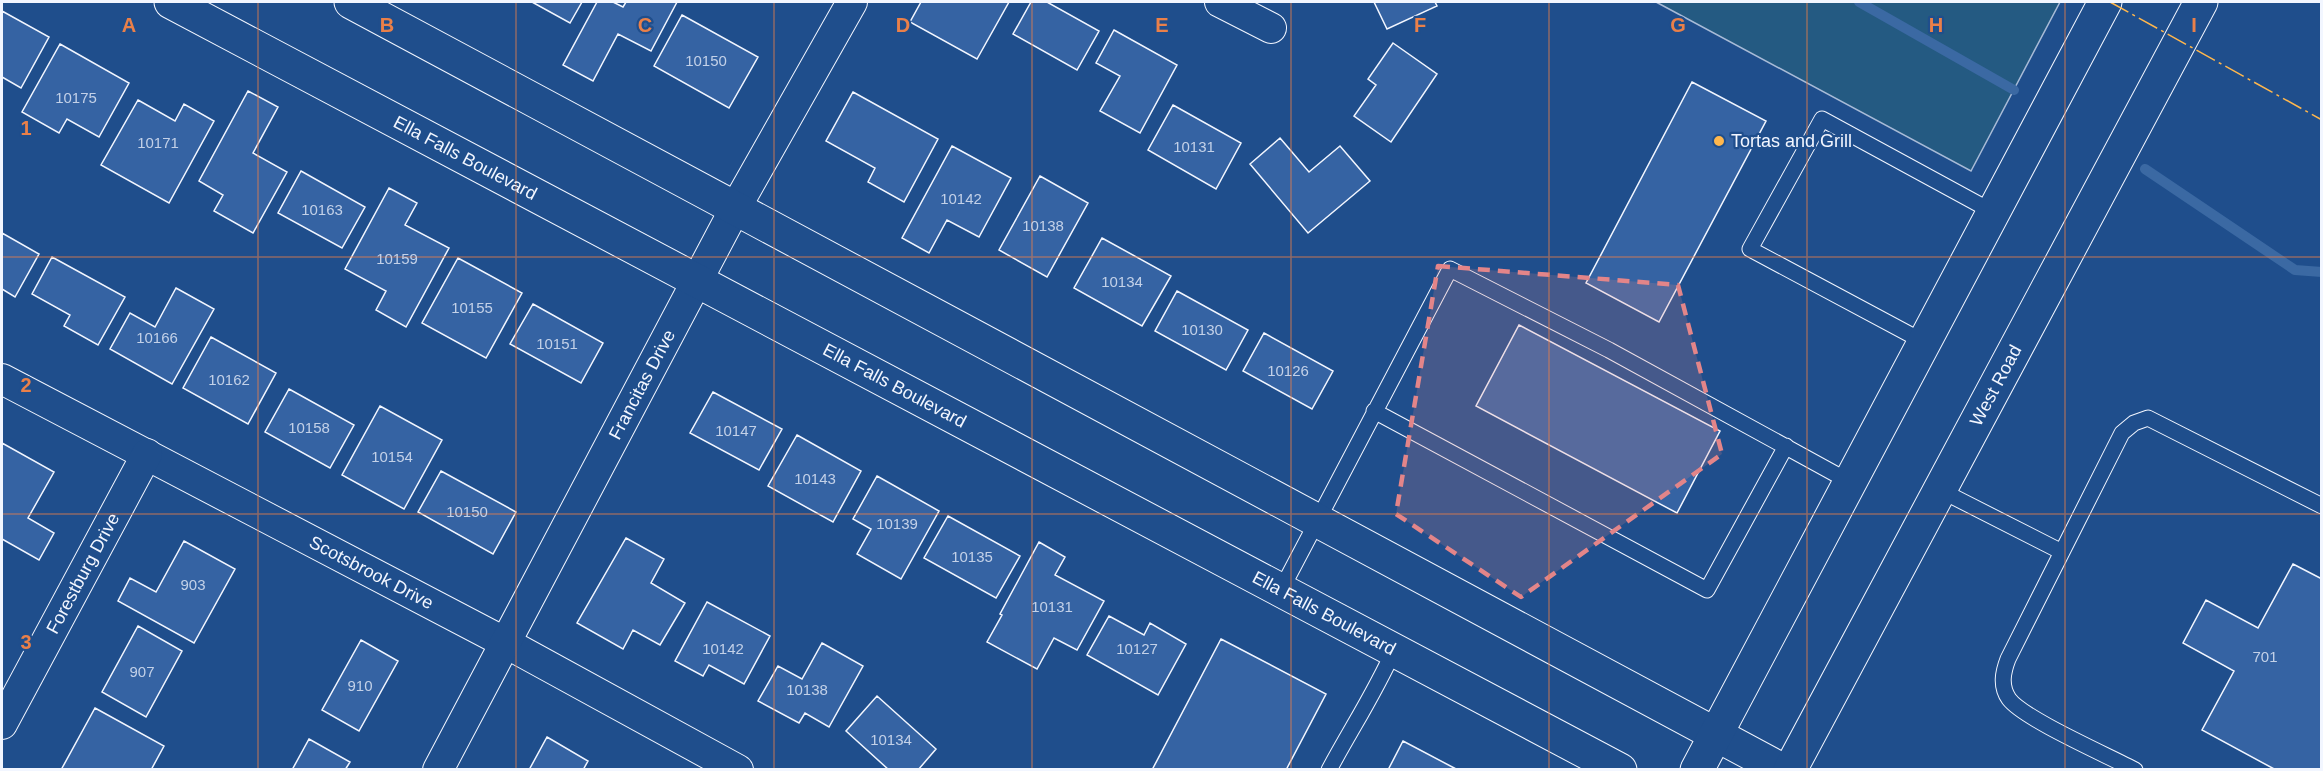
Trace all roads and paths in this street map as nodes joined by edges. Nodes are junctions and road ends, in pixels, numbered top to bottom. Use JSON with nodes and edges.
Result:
{"nodes":[{"id":1,"x":171,"y":2,"type":"edge"},
{"id":2,"x":351,"y":2,"type":"edge"},
{"id":3,"x":852,"y":2,"type":"edge"},
{"id":4,"x":1220,"y":2,"type":"edge"},
{"id":5,"x":2105,"y":2,"type":"edge"},
{"id":6,"x":2201,"y":2,"type":"edge"},
{"id":7,"x":1271,"y":28,"type":"dead end"},
{"id":8,"x":736,"y":207,"type":"junction"},
{"id":9,"x":1993,"y":212,"type":"junction"},
{"id":10,"x":697,"y":280,"type":"junction"},
{"id":11,"x":1924,"y":342,"type":"junction"},
{"id":12,"x":2,"y":379,"type":"edge"},
{"id":13,"x":1374,"y":411,"type":"junction"},
{"id":14,"x":1786,"y":446,"type":"junction"},
{"id":15,"x":147,"y":454,"type":"junction"},
{"id":16,"x":1850,"y":482,"type":"junction"},
{"id":17,"x":1940,"y":490,"type":"junction"},
{"id":18,"x":2322,"y":506,"type":"edge"},
{"id":19,"x":1317,"y":519,"type":"junction"},
{"id":20,"x":2062,"y":552,"type":"junction"},
{"id":21,"x":1281,"y":590,"type":"junction"},
{"id":22,"x":506,"y":643,"type":"junction"},
{"id":23,"x":1394,"y":650,"type":"junction"},
{"id":24,"x":2,"y":724,"type":"edge"},
{"id":25,"x":1716,"y":734,"type":"junction"},
{"id":26,"x":438,"y":770,"type":"edge"},
{"id":27,"x":738,"y":770,"type":"edge"},
{"id":28,"x":1329,"y":770,"type":"edge"},
{"id":29,"x":1620,"y":770,"type":"edge"},
{"id":30,"x":1697,"y":770,"type":"edge"},
{"id":31,"x":1782,"y":770,"type":"edge"},
{"id":32,"x":1790,"y":770,"type":"edge"},
{"id":33,"x":2135,"y":770,"type":"edge"}],
"edges":[{"from":1,"to":10,"type":"street","name":"Ella Falls Boulevard"},
{"from":2,"to":8,"type":"street"},
{"from":3,"to":8,"type":"street","name":"Francitas Drive"},
{"from":4,"to":7,"type":"street"},
{"from":5,"to":9,"type":"street"},
{"from":6,"to":17,"type":"street","name":"West Road"},
{"from":8,"to":10,"type":"street","name":"Francitas Drive"},
{"from":8,"to":19,"type":"street"},
{"from":9,"to":11,"type":"street"},
{"from":9,"to":11,"type":"lane"},
{"from":10,"to":21,"type":"street","name":"Ella Falls Boulevard"},
{"from":10,"to":22,"type":"street","name":"Francitas Drive"},
{"from":11,"to":16,"type":"street"},
{"from":12,"to":15,"type":"street","name":"Scotsbrook Drive"},
{"from":13,"to":14,"type":"lane"},
{"from":13,"to":14,"type":"lane"},
{"from":13,"to":19,"type":"lane"},
{"from":14,"to":16,"type":"lane"},
{"from":15,"to":22,"type":"street","name":"Scotsbrook Drive"},
{"from":15,"to":24,"type":"street","name":"Forestburg Drive"},
{"from":16,"to":25,"type":"street"},
{"from":17,"to":20,"type":"lane"},
{"from":17,"to":32,"type":"street","name":"West Road"},
{"from":18,"to":20,"type":"lane"},
{"from":19,"to":21,"type":"lane"},
{"from":19,"to":25,"type":"street"},
{"from":20,"to":33,"type":"lane"},
{"from":21,"to":23,"type":"street","name":"Ella Falls Boulevard"},
{"from":22,"to":26,"type":"street","name":"Francitas Drive"},
{"from":22,"to":27,"type":"street","name":"Scotsbrook Drive"},
{"from":23,"to":28,"type":"lane"},
{"from":23,"to":29,"type":"street","name":"Ella Falls Boulevard"},
{"from":25,"to":30,"type":"street"},
{"from":25,"to":31,"type":"street"}]}
